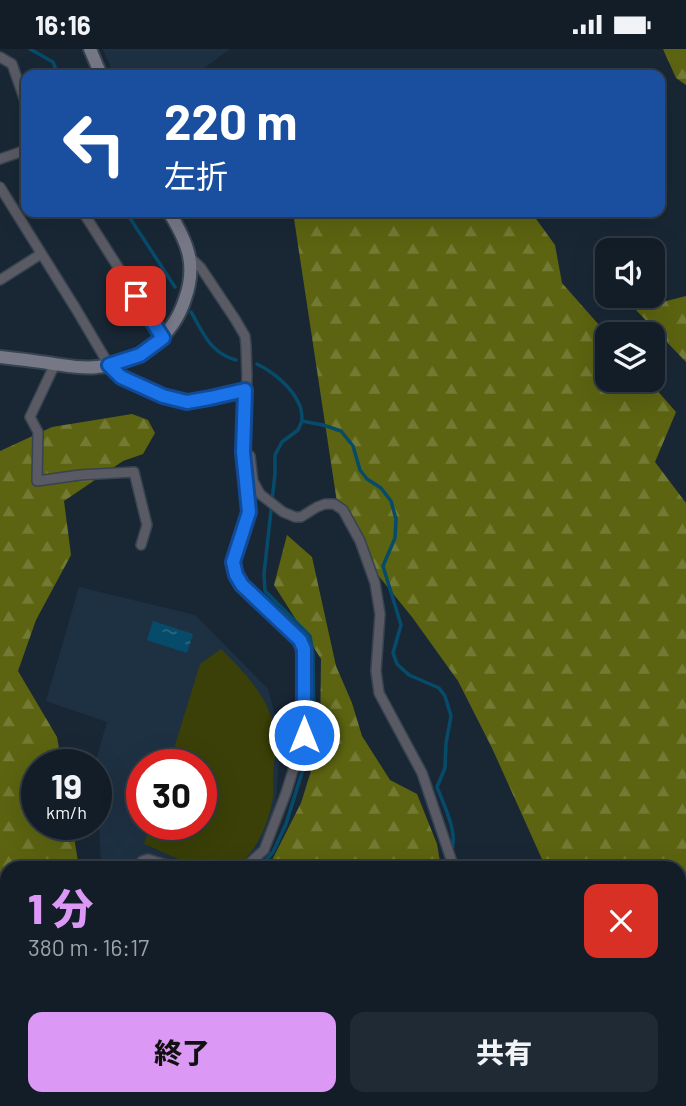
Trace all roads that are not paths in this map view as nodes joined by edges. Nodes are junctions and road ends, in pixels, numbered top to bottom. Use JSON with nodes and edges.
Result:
{"nodes":[{"id":1,"x":90,"y":49,"type":"edge"},
{"id":2,"x":0,"y":57,"type":"edge"},
{"id":3,"x":99,"y":70,"type":"edge"},
{"id":4,"x":21,"y":90,"type":"edge"},
{"id":5,"x":21,"y":152,"type":"edge"},
{"id":6,"x":0,"y":159,"type":"edge"},
{"id":7,"x":0,"y":187,"type":"edge"},
{"id":8,"x":86,"y":217,"type":"edge"},
{"id":9,"x":172,"y":217,"type":"edge"},
{"id":10,"x":41,"y":254,"type":"junction"},
{"id":11,"x":190,"y":257,"type":"junction"},
{"id":12,"x":0,"y":280,"type":"edge"},
{"id":13,"x":163,"y":338,"type":"junction"},
{"id":14,"x":0,"y":357,"type":"edge"},
{"id":15,"x":55,"y":364,"type":"junction"},
{"id":16,"x":109,"y":365,"type":"junction"},
{"id":17,"x":245,"y":390,"type":"junction"},
{"id":18,"x":243,"y":452,"type":"junction"},
{"id":19,"x":141,"y":545,"type":"dead end"},
{"id":20,"x":142,"y":861,"type":"dead end"},
{"id":21,"x":154,"y":861,"type":"edge"},
{"id":22,"x":252,"y":861,"type":"edge"},
{"id":23,"x":451,"y":861,"type":"edge"}],
"edges":[{"from":1,"to":3,"type":"street"},
{"from":2,"to":4,"type":"street"},
{"from":5,"to":6,"type":"street"},
{"from":7,"to":10,"type":"street"},
{"from":8,"to":13,"type":"street"},
{"from":9,"to":11,"type":"street"},
{"from":10,"to":12,"type":"street"},
{"from":10,"to":16,"type":"street"},
{"from":11,"to":13,"type":"street"},
{"from":11,"to":17,"type":"street"},
{"from":13,"to":16,"type":"street"},
{"from":14,"to":15,"type":"street"},
{"from":15,"to":16,"type":"street"},
{"from":15,"to":19,"type":"street"},
{"from":16,"to":17,"type":"street"},
{"from":17,"to":18,"type":"street"},
{"from":18,"to":22,"type":"street"},
{"from":18,"to":23,"type":"street"},
{"from":20,"to":21,"type":"street"}]}
